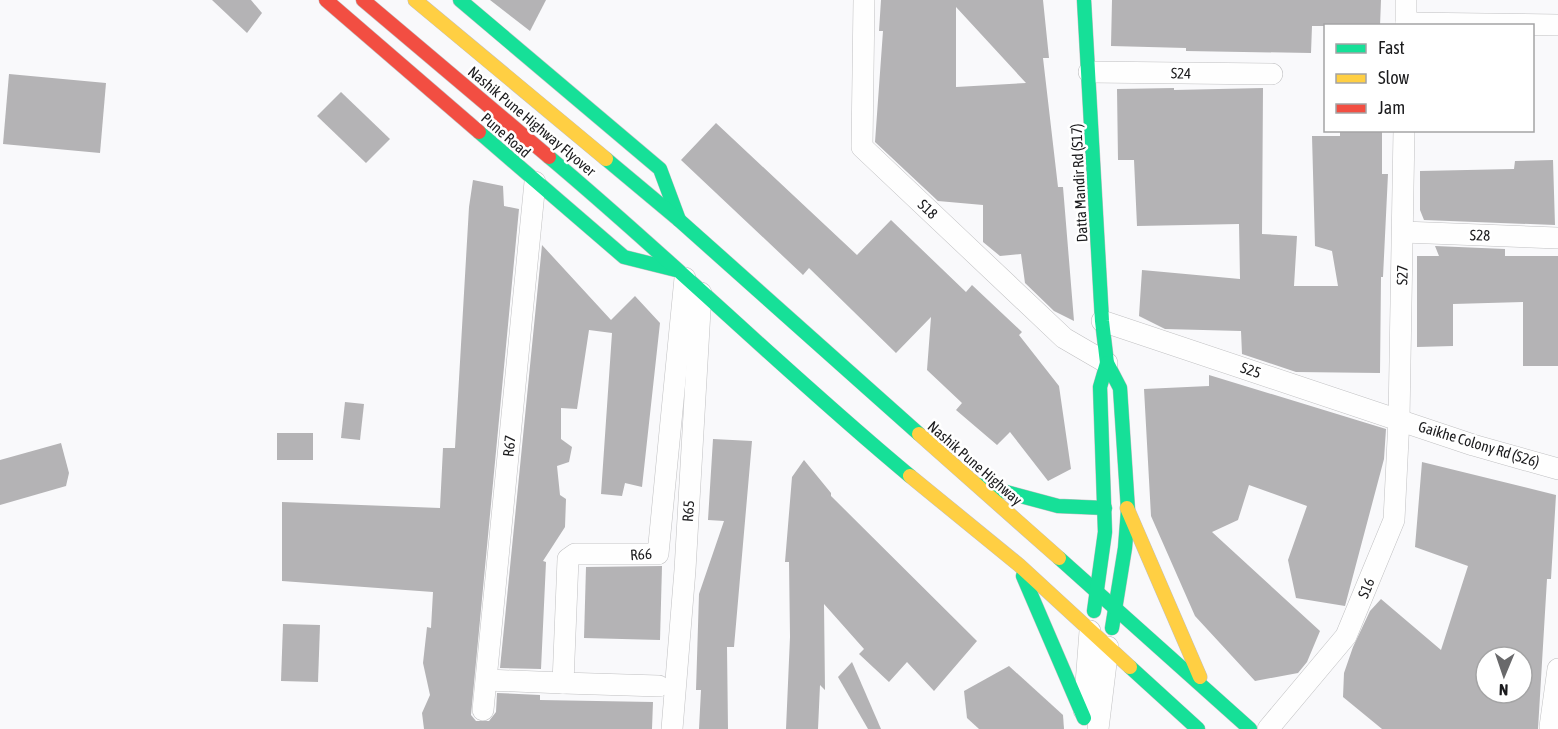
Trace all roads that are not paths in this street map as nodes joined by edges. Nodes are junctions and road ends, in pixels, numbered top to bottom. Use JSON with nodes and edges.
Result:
{"nodes":[{"id":1,"x":326,"y":0,"type":"edge"},
{"id":2,"x":363,"y":0,"type":"edge"},
{"id":3,"x":415,"y":0,"type":"edge"},
{"id":4,"x":460,"y":0,"type":"edge"},
{"id":5,"x":864,"y":0,"type":"edge"},
{"id":6,"x":1084,"y":0,"type":"edge"},
{"id":7,"x":1406,"y":0,"type":"edge"},
{"id":8,"x":1406,"y":24,"type":"edge"},
{"id":9,"x":1558,"y":24,"type":"edge"},
{"id":10,"x":1089,"y":72,"type":"junction"},
{"id":11,"x":1272,"y":74,"type":"dead end"},
{"id":12,"x":1404,"y":132,"type":"edge"},
{"id":13,"x":535,"y":182,"type":"junction"},
{"id":14,"x":679,"y":220,"type":"junction"},
{"id":15,"x":1403,"y":232,"type":"junction"},
{"id":16,"x":1558,"y":238,"type":"edge"},
{"id":17,"x":681,"y":274,"type":"junction"},
{"id":18,"x":701,"y":293,"type":"junction"},
{"id":19,"x":1102,"y":321,"type":"junction"},
{"id":20,"x":1107,"y":363,"type":"junction"},
{"id":21,"x":1399,"y":419,"type":"junction"},
{"id":22,"x":1558,"y":469,"type":"edge"},
{"id":23,"x":972,"y":483,"type":"junction"},
{"id":24,"x":1105,"y":508,"type":"junction"},
{"id":25,"x":1127,"y":508,"type":"junction"},
{"id":26,"x":658,"y":554,"type":"junction"},
{"id":27,"x":685,"y":556,"type":"junction"},
{"id":28,"x":1019,"y":565,"type":"junction"},
{"id":29,"x":1098,"y":591,"type":"junction"},
{"id":30,"x":1116,"y":609,"type":"junction"},
{"id":31,"x":1090,"y":631,"type":"junction"},
{"id":32,"x":1108,"y":647,"type":"junction"},
{"id":33,"x":1558,"y":669,"type":"edge"},
{"id":34,"x":487,"y":680,"type":"junction"},
{"id":35,"x":563,"y":683,"type":"junction"},
{"id":36,"x":659,"y":686,"type":"dead end"},
{"id":37,"x":1205,"y":688,"type":"junction"},
{"id":38,"x":483,"y":711,"type":"dead end"},
{"id":39,"x":1088,"y":725,"type":"edge"},
{"id":40,"x":1551,"y":727,"type":"dead end"},
{"id":41,"x":672,"y":729,"type":"edge"},
{"id":42,"x":1197,"y":729,"type":"edge"},
{"id":43,"x":1250,"y":729,"type":"edge"},
{"id":44,"x":1268,"y":729,"type":"edge"}],
"edges":[{"from":1,"to":13,"type":"main road","name":"Pune Road"},
{"from":2,"to":17,"type":"main road","name":"Nashik Pune Highway Flyover"},
{"from":3,"to":14,"type":"main road","name":"Nashik Pune Highway Flyover"},
{"from":4,"to":14,"type":"main road"},
{"from":5,"to":20,"type":"street","name":"S18"},
{"from":6,"to":10,"type":"main road","name":"Datta Mandir Rd (S17)"},
{"from":7,"to":8,"type":"street"},
{"from":8,"to":9,"type":"street"},
{"from":10,"to":11,"type":"street","name":"S24"},
{"from":10,"to":19,"type":"main road","name":"Datta Mandir Rd (S17)"},
{"from":12,"to":15,"type":"street","name":"S27"},
{"from":13,"to":17,"type":"main road","name":"Pune Road"},
{"from":13,"to":34,"type":"street","name":"R67"},
{"from":14,"to":23,"type":"main road","name":"Nashik Pune Highway"},
{"from":15,"to":16,"type":"street","name":"S28"},
{"from":15,"to":21,"type":"street","name":"S27"},
{"from":17,"to":18,"type":"main road"},
{"from":17,"to":26,"type":"street","name":"R66"},
{"from":18,"to":27,"type":"street","name":"R65"},
{"from":18,"to":28,"type":"main road"},
{"from":19,"to":20,"type":"main road","name":"Datta Mandir Rd (S17)"},
{"from":19,"to":21,"type":"street","name":"S25"},
{"from":20,"to":24,"type":"main road","name":"Datta Mandir Rd (S17)"},
{"from":20,"to":25,"type":"main road","name":"Datta Mandir Rd (S17)"},
{"from":21,"to":22,"type":"street","name":"Gaikhe Colony Rd (S26)"},
{"from":21,"to":44,"type":"street","name":"S16"},
{"from":23,"to":24,"type":"main road"},
{"from":23,"to":29,"type":"main road","name":"Nashik Pune Highway"},
{"from":24,"to":29,"type":"main road","name":"Datta Mandir Rd (S17)"},
{"from":25,"to":30,"type":"main road","name":"Datta Mandir Rd (S17)"},
{"from":25,"to":37,"type":"main road"},
{"from":26,"to":27,"type":"street"},
{"from":26,"to":35,"type":"street","name":"R66"},
{"from":27,"to":41,"type":"street","name":"R65"},
{"from":28,"to":31,"type":"main road"},
{"from":28,"to":39,"type":"main road"},
{"from":29,"to":30,"type":"main road","name":"Nashik Pune Highway"},
{"from":29,"to":31,"type":"main road","name":"Datta Mandir Rd (S17)"},
{"from":30,"to":32,"type":"main road","name":"Datta Mandir Rd (S17)"},
{"from":30,"to":37,"type":"main road","name":"Nashik Pune Highway"},
{"from":31,"to":32,"type":"main road"},
{"from":31,"to":39,"type":"street"},
{"from":32,"to":39,"type":"street"},
{"from":32,"to":42,"type":"main road"},
{"from":33,"to":40,"type":"street"},
{"from":34,"to":35,"type":"street"},
{"from":34,"to":38,"type":"street","name":"R67"},
{"from":35,"to":36,"type":"street"},
{"from":37,"to":43,"type":"main road","name":"Nashik Pune Highway"}]}
